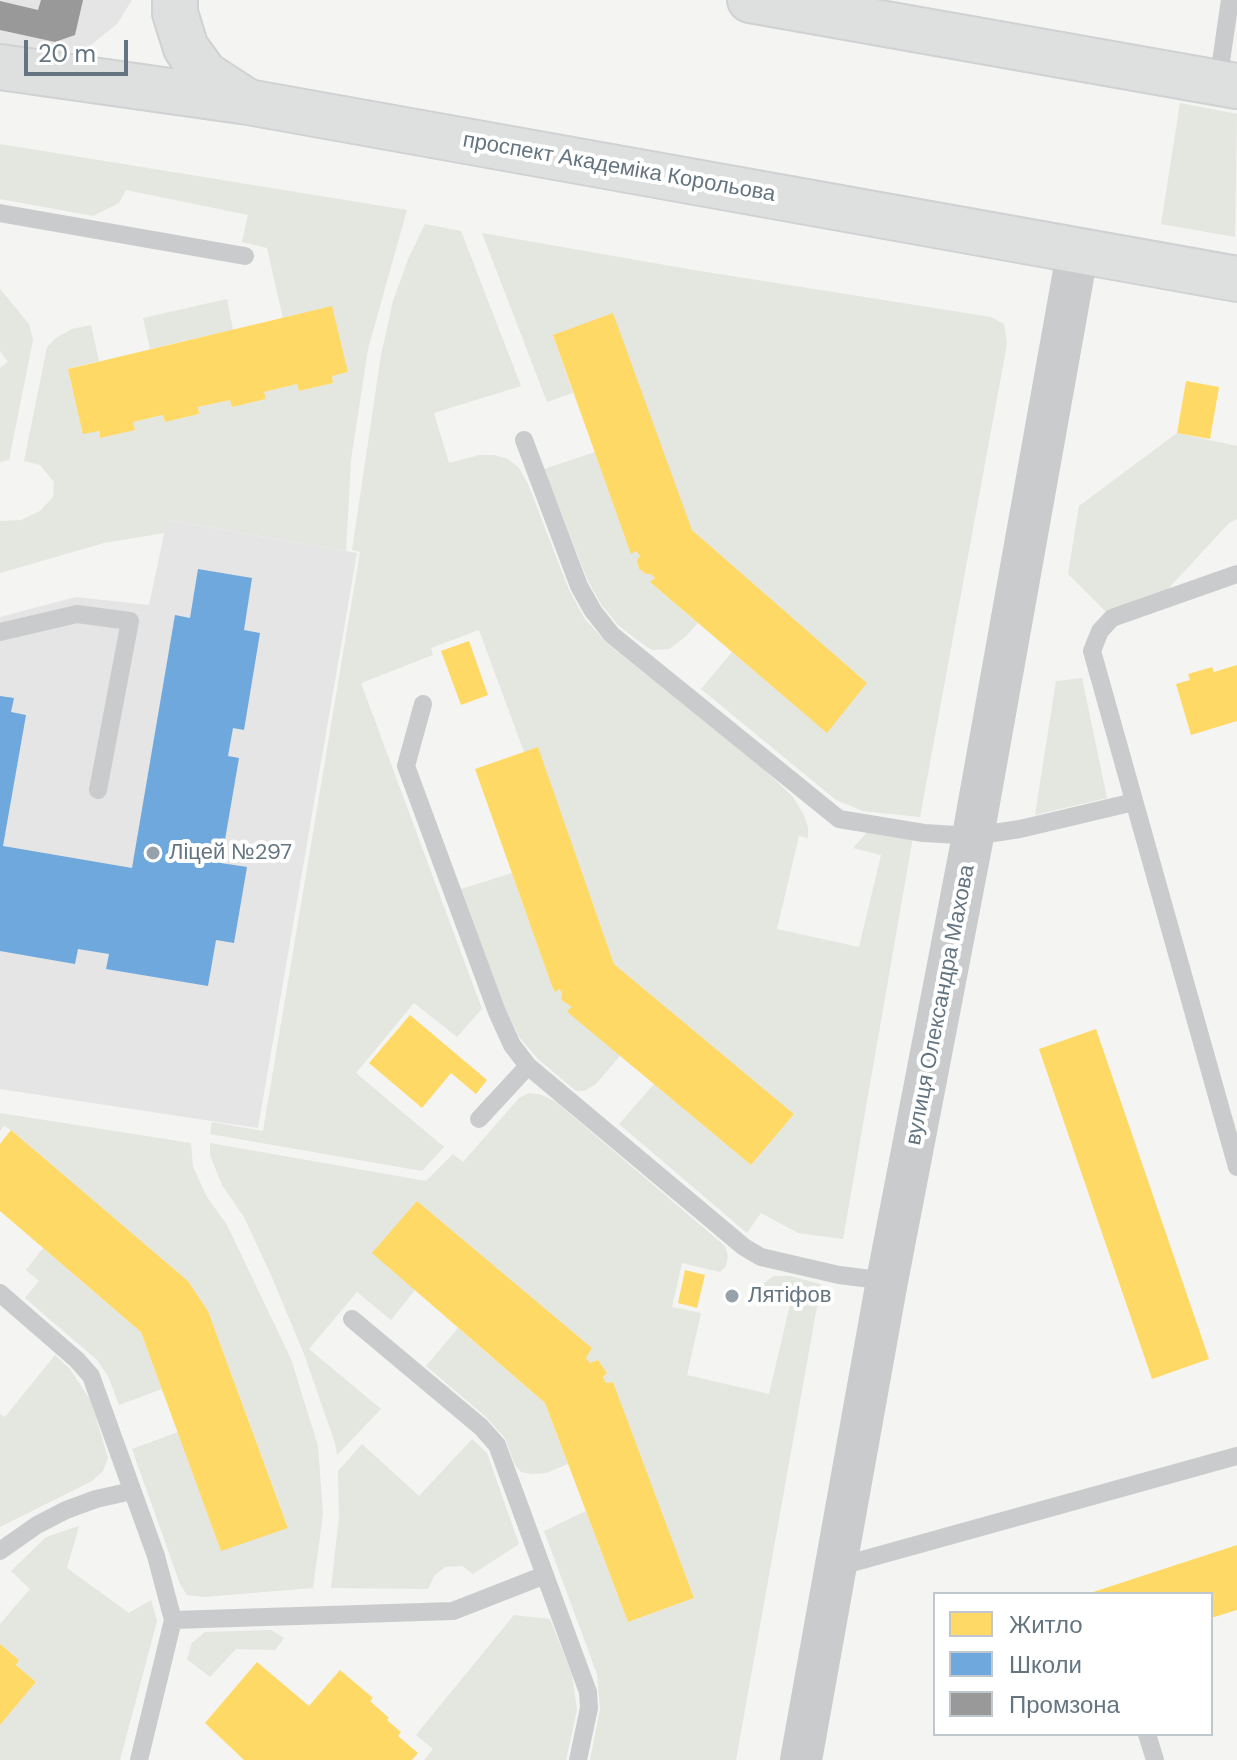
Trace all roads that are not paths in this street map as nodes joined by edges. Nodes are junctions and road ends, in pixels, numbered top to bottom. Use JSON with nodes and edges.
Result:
{"nodes":[{"id":1,"x":175,"y":0,"type":"edge"},
{"id":2,"x":750,"y":0,"type":"edge"},
{"id":3,"x":1230,"y":0,"type":"edge"},
{"id":4,"x":0,"y":67,"type":"edge"},
{"id":5,"x":1228,"y":84,"type":"edge"},
{"id":6,"x":248,"y":102,"type":"junction"},
{"id":7,"x":0,"y":213,"type":"edge"},
{"id":8,"x":1078,"y":249,"type":"junction"},
{"id":9,"x":245,"y":256,"type":"dead end"},
{"id":10,"x":1237,"y":279,"type":"edge"},
{"id":11,"x":524,"y":440,"type":"dead end"},
{"id":12,"x":1237,"y":574,"type":"edge"},
{"id":13,"x":0,"y":632,"type":"edge"},
{"id":14,"x":423,"y":704,"type":"dead end"},
{"id":15,"x":98,"y":790,"type":"dead end"},
{"id":16,"x":1134,"y":802,"type":"junction"},
{"id":17,"x":973,"y":836,"type":"junction"},
{"id":18,"x":528,"y":1066,"type":"junction"},
{"id":19,"x":479,"y":1119,"type":"dead end"},
{"id":20,"x":1237,"y":1167,"type":"edge"},
{"id":21,"x":887,"y":1281,"type":"junction"},
{"id":22,"x":0,"y":1293,"type":"edge"},
{"id":23,"x":352,"y":1319,"type":"dead end"},
{"id":24,"x":1237,"y":1456,"type":"edge"},
{"id":25,"x":132,"y":1491,"type":"junction"},
{"id":26,"x":0,"y":1551,"type":"edge"},
{"id":27,"x":837,"y":1567,"type":"junction"},
{"id":28,"x":545,"y":1575,"type":"junction"},
{"id":29,"x":173,"y":1620,"type":"junction"},
{"id":30,"x":1148,"y":1736,"type":"edge"},
{"id":31,"x":139,"y":1760,"type":"edge"},
{"id":32,"x":578,"y":1760,"type":"edge"},
{"id":33,"x":801,"y":1760,"type":"edge"},
{"id":34,"x":1155,"y":1760,"type":"edge"}],
"edges":[{"from":1,"to":6,"type":"main road"},
{"from":2,"to":5,"type":"main road"},
{"from":3,"to":5,"type":"lane"},
{"from":4,"to":6,"type":"main road","name":"проспект Академіка Корольова"},
{"from":6,"to":8,"type":"main road","name":"проспект Академіка Корольова"},
{"from":7,"to":9,"type":"lane"},
{"from":8,"to":10,"type":"main road","name":"проспект Академіка Корольова"},
{"from":8,"to":17,"type":"street","name":"вулиця Олександра Махова"},
{"from":11,"to":17,"type":"lane"},
{"from":12,"to":16,"type":"lane"},
{"from":13,"to":15,"type":"lane"},
{"from":14,"to":18,"type":"lane"},
{"from":16,"to":17,"type":"lane"},
{"from":16,"to":20,"type":"lane"},
{"from":17,"to":21,"type":"street","name":"вулиця Олександра Махова"},
{"from":18,"to":19,"type":"lane"},
{"from":18,"to":21,"type":"lane"},
{"from":21,"to":27,"type":"street","name":"вулиця Олександра Махова"},
{"from":22,"to":25,"type":"lane"},
{"from":23,"to":28,"type":"lane"},
{"from":24,"to":27,"type":"lane"},
{"from":25,"to":26,"type":"lane"},
{"from":25,"to":29,"type":"lane"},
{"from":27,"to":33,"type":"street","name":"вулиця Олександра Махова"},
{"from":28,"to":29,"type":"lane"},
{"from":28,"to":32,"type":"lane"},
{"from":29,"to":31,"type":"lane"},
{"from":30,"to":34,"type":"lane"}]}
